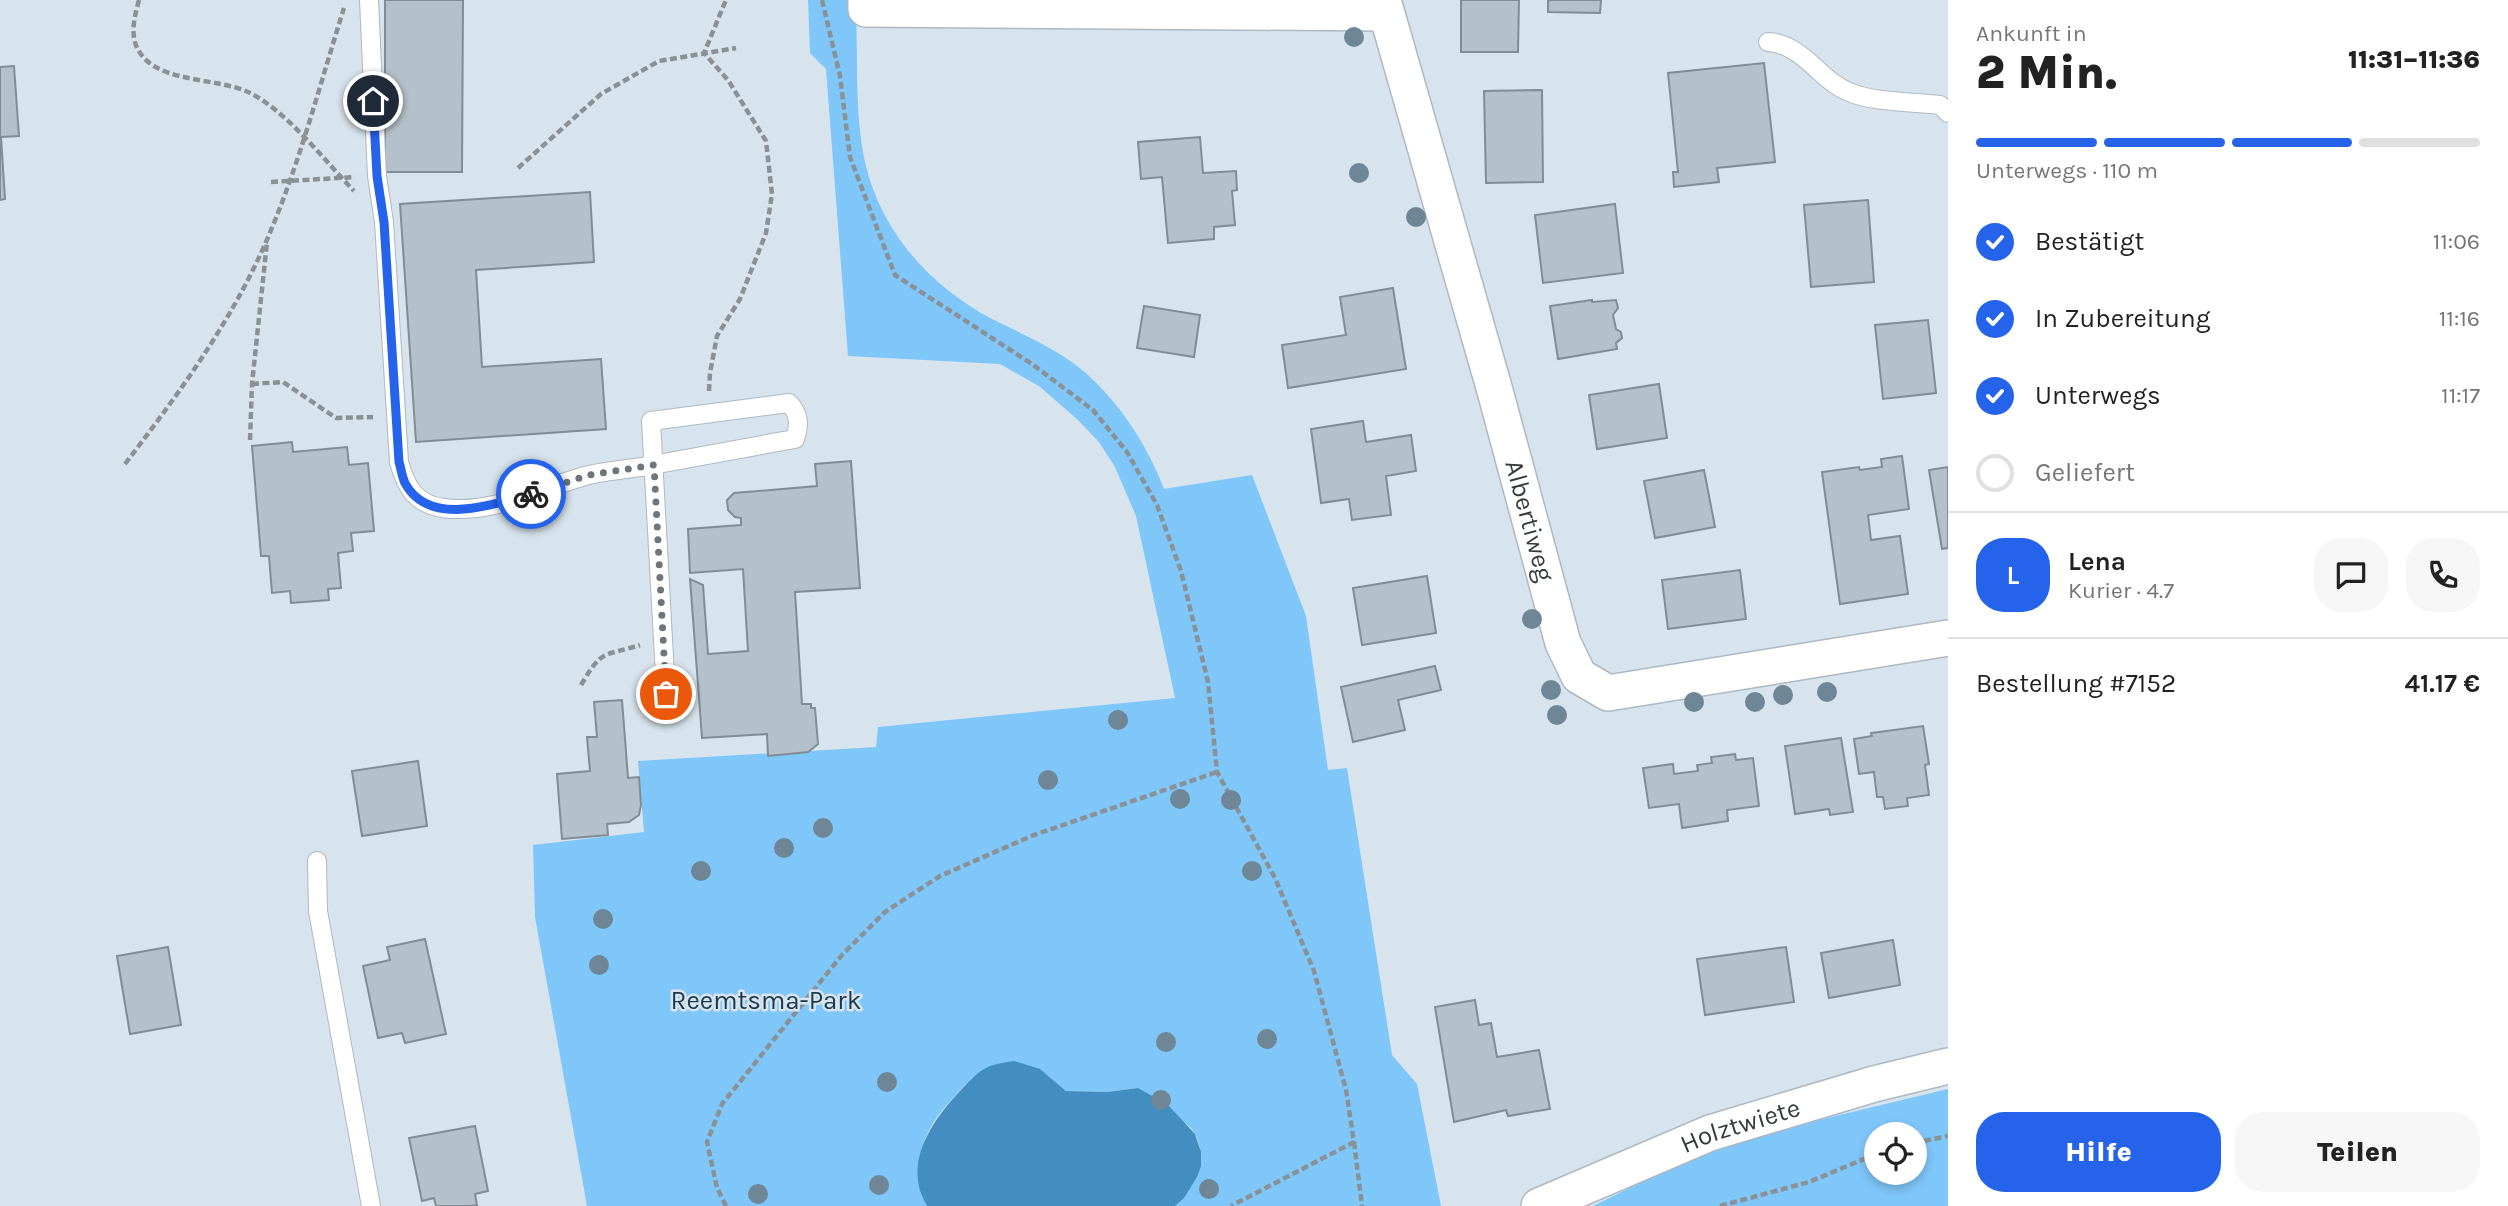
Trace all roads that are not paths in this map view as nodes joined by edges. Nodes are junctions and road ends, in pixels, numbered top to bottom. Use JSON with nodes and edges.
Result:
{"nodes":[{"id":1,"x":369,"y":0,"type":"edge"},
{"id":2,"x":866,"y":0,"type":"edge"},
{"id":3,"x":1384,"y":7,"type":"edge"},
{"id":4,"x":1768,"y":43,"type":"dead end"},
{"id":5,"x":1948,"y":113,"type":"edge"},
{"id":6,"x":654,"y":465,"type":"junction"},
{"id":7,"x":1948,"y":638,"type":"edge"},
{"id":8,"x":666,"y":694,"type":"dead end"},
{"id":9,"x":317,"y":861,"type":"dead end"},
{"id":10,"x":1948,"y":1066,"type":"edge"},
{"id":11,"x":371,"y":1206,"type":"edge"},
{"id":12,"x":1539,"y":1206,"type":"edge"}],
"edges":[{"from":1,"to":6,"type":"lane"},
{"from":2,"to":3,"type":"street"},
{"from":3,"to":7,"type":"street","name":"Albertiweg"},
{"from":4,"to":5,"type":"lane"},
{"from":6,"to":6,"type":"lane"},
{"from":6,"to":8,"type":"lane"},
{"from":9,"to":11,"type":"lane"},
{"from":10,"to":12,"type":"street","name":"Holztwiete"}]}
